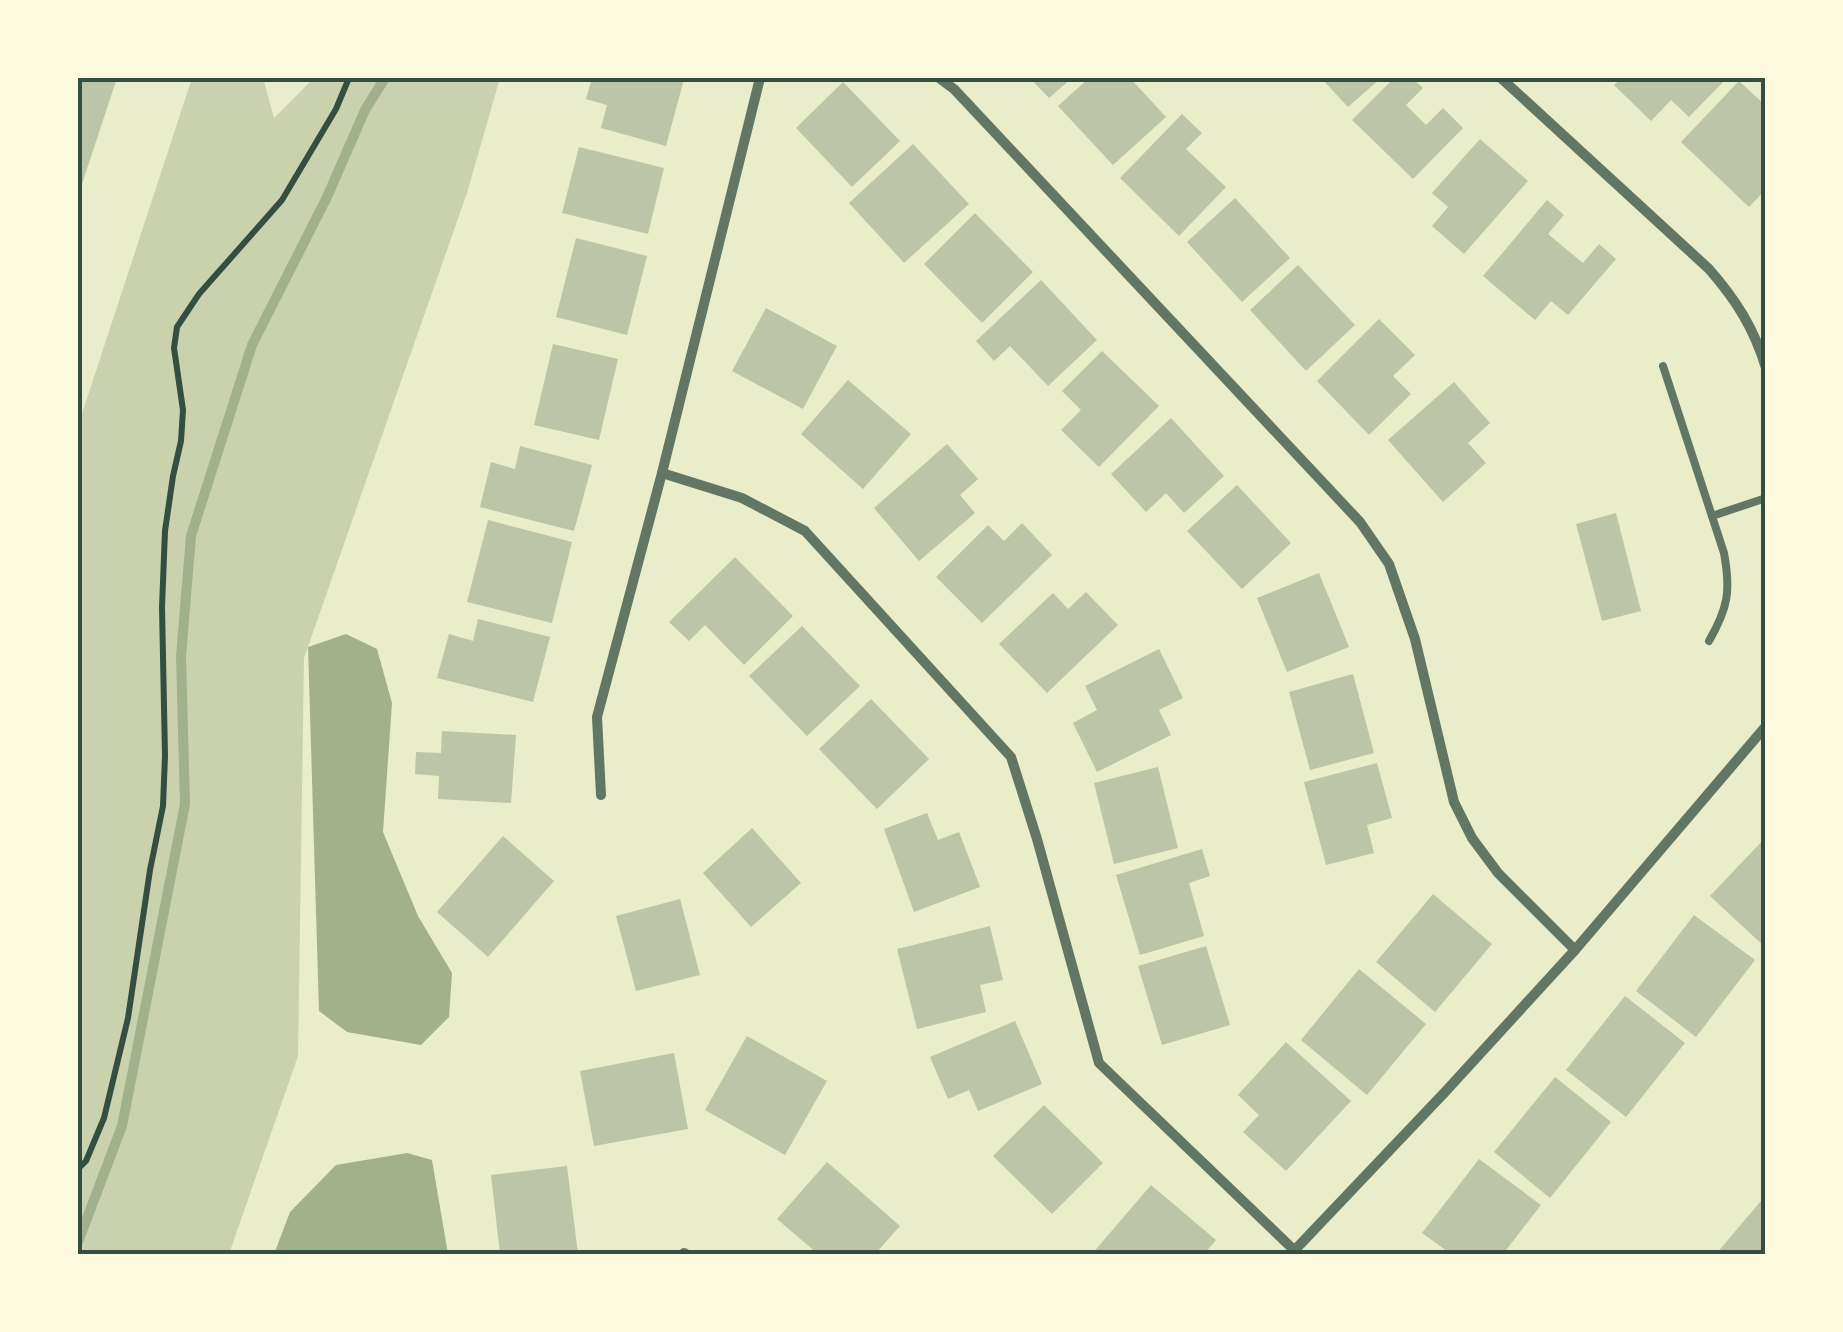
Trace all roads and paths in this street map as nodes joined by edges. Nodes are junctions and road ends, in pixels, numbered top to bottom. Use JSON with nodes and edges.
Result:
{"nodes":[{"id":1,"x":349,"y":78,"type":"edge"},
{"id":2,"x":760,"y":78,"type":"edge"},
{"id":3,"x":939,"y":78,"type":"edge"},
{"id":4,"x":1508,"y":80,"type":"edge"},
{"id":5,"x":1663,"y":366,"type":"dead end"},
{"id":6,"x":1766,"y":368,"type":"edge"},
{"id":7,"x":662,"y":473,"type":"junction"},
{"id":8,"x":1766,"y":498,"type":"edge"},
{"id":9,"x":1712,"y":516,"type":"junction"},
{"id":10,"x":1709,"y":641,"type":"dead end"},
{"id":11,"x":1766,"y":726,"type":"edge"},
{"id":12,"x":601,"y":794,"type":"dead end"},
{"id":13,"x":1575,"y":950,"type":"junction"},
{"id":14,"x":78,"y":1169,"type":"edge"},
{"id":15,"x":1292,"y":1252,"type":"edge"}],
"edges":[{"from":1,"to":14,"type":"path"},
{"from":2,"to":7,"type":"street"},
{"from":3,"to":13,"type":"street"},
{"from":4,"to":6,"type":"street"},
{"from":5,"to":9,"type":"lane"},
{"from":7,"to":12,"type":"street"},
{"from":7,"to":15,"type":"street"},
{"from":8,"to":9,"type":"lane"},
{"from":9,"to":10,"type":"lane"},
{"from":11,"to":13,"type":"street"},
{"from":13,"to":15,"type":"street"}]}
